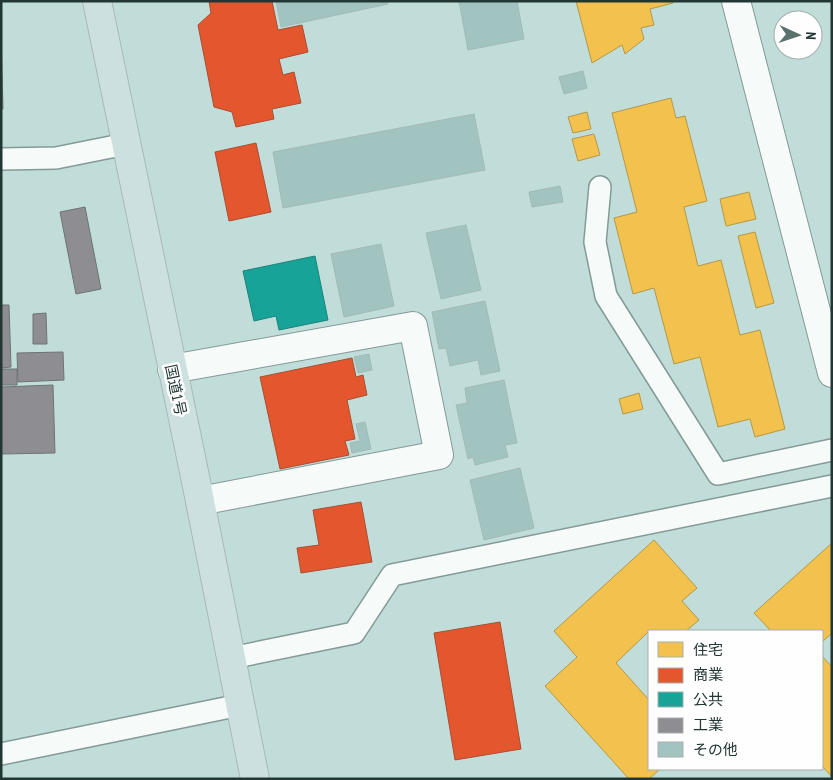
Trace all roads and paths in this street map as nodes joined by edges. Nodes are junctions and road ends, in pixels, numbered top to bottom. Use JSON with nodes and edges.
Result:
{"nodes":[{"id":1,"x":96,"y":1,"type":"edge"},
{"id":2,"x":736,"y":1,"type":"edge"},
{"id":3,"x":126,"y":144,"type":"junction"},
{"id":4,"x":1,"y":159,"type":"edge"},
{"id":5,"x":600,"y":187,"type":"dead end"},
{"id":6,"x":172,"y":369,"type":"junction"},
{"id":7,"x":832,"y":373,"type":"edge"},
{"id":8,"x":832,"y":450,"type":"edge"},
{"id":9,"x":832,"y":486,"type":"edge"},
{"id":10,"x":200,"y":501,"type":"junction"},
{"id":11,"x":231,"y":658,"type":"junction"},
{"id":12,"x":240,"y":705,"type":"junction"},
{"id":13,"x":1,"y":754,"type":"edge"},
{"id":14,"x":255,"y":779,"type":"edge"}],
"edges":[{"from":1,"to":3,"type":"highway","name":"国道1号"},
{"from":2,"to":7,"type":"street"},
{"from":3,"to":4,"type":"lane"},
{"from":3,"to":6,"type":"highway","name":"国道1号"},
{"from":5,"to":8,"type":"lane"},
{"from":6,"to":10,"type":"highway","name":"国道1号"},
{"from":6,"to":10,"type":"street"},
{"from":9,"to":11,"type":"lane"},
{"from":10,"to":11,"type":"highway","name":"国道1号"},
{"from":11,"to":12,"type":"highway","name":"国道1号"},
{"from":12,"to":13,"type":"lane"},
{"from":12,"to":14,"type":"highway","name":"国道1号"}]}
